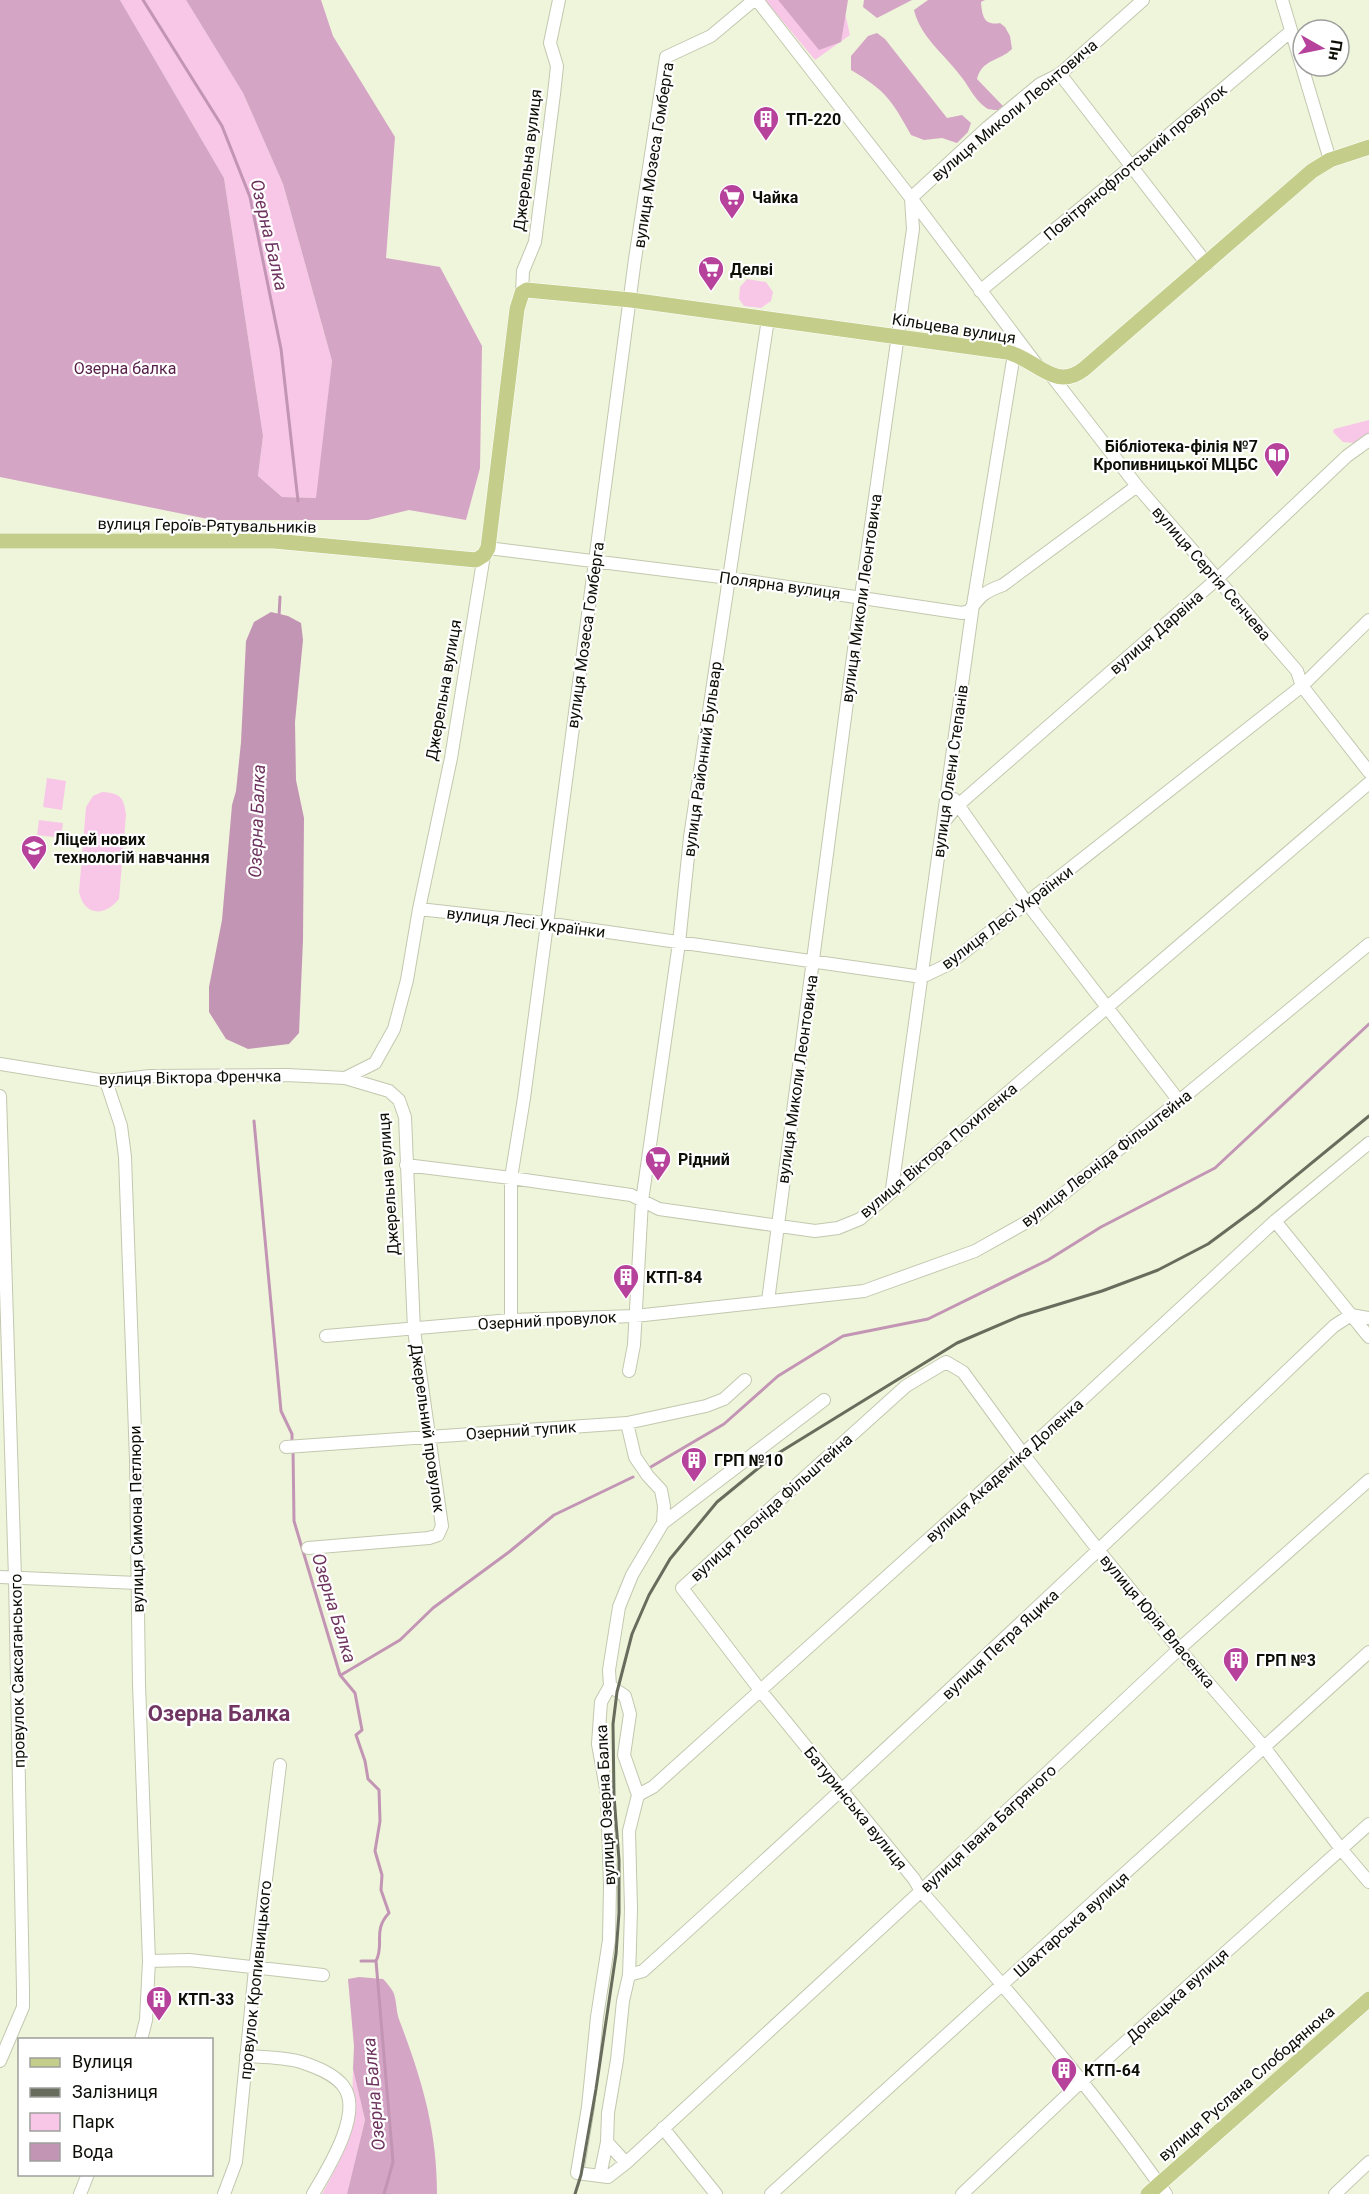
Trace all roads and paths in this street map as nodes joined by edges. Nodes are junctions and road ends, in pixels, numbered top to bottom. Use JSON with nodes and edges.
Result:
{"nodes":[{"id":1,"x":559,"y":0,"type":"edge"},
{"id":2,"x":755,"y":0,"type":"edge"},
{"id":3,"x":1143,"y":0,"type":"edge"},
{"id":4,"x":1282,"y":0,"type":"edge"},
{"id":5,"x":1290,"y":32,"type":"junction"},
{"id":6,"x":1060,"y":74,"type":"junction"},
{"id":7,"x":1369,"y":147,"type":"edge"},
{"id":8,"x":1330,"y":160,"type":"junction"},
{"id":9,"x":1132,"y":166,"type":"junction"},
{"id":10,"x":911,"y":198,"type":"junction"},
{"id":11,"x":1206,"y":264,"type":"junction"},
{"id":12,"x":980,"y":291,"type":"junction"},
{"id":13,"x":522,"y":293,"type":"junction"},
{"id":14,"x":631,"y":300,"type":"junction"},
{"id":15,"x":768,"y":319,"type":"junction"},
{"id":16,"x":898,"y":336,"type":"junction"},
{"id":17,"x":1014,"y":354,"type":"junction"},
{"id":18,"x":1038,"y":366,"type":"junction"},
{"id":19,"x":1051,"y":375,"type":"junction"},
{"id":20,"x":1369,"y":440,"type":"edge"},
{"id":21,"x":1137,"y":486,"type":"junction"},
{"id":22,"x":0,"y":542,"type":"edge"},
{"id":23,"x":486,"y":551,"type":"junction"},
{"id":24,"x":594,"y":561,"type":"junction"},
{"id":25,"x":729,"y":578,"type":"junction"},
{"id":26,"x":1217,"y":579,"type":"junction"},
{"id":27,"x":861,"y":596,"type":"junction"},
{"id":28,"x":973,"y":606,"type":"junction"},
{"id":29,"x":1369,"y":620,"type":"edge"},
{"id":30,"x":1302,"y":686,"type":"junction"},
{"id":31,"x":1369,"y":772,"type":"edge"},
{"id":32,"x":1369,"y":783,"type":"edge"},
{"id":33,"x":948,"y":784,"type":"junction"},
{"id":34,"x":957,"y":806,"type":"junction"},
{"id":35,"x":942,"y":824,"type":"junction"},
{"id":36,"x":1027,"y":903,"type":"junction"},
{"id":37,"x":419,"y":909,"type":"junction"},
{"id":38,"x":545,"y":923,"type":"junction"},
{"id":39,"x":679,"y":943,"type":"junction"},
{"id":40,"x":1369,"y":944,"type":"edge"},
{"id":41,"x":812,"y":962,"type":"junction"},
{"id":42,"x":922,"y":977,"type":"junction"},
{"id":43,"x":1106,"y":1007,"type":"junction"},
{"id":44,"x":0,"y":1064,"type":"edge"},
{"id":45,"x":345,"y":1078,"type":"junction"},
{"id":46,"x":106,"y":1081,"type":"junction"},
{"id":47,"x":0,"y":1096,"type":"edge"},
{"id":48,"x":1179,"y":1101,"type":"junction"},
{"id":49,"x":1369,"y":1143,"type":"edge"},
{"id":50,"x":406,"y":1166,"type":"junction"},
{"id":51,"x":511,"y":1178,"type":"junction"},
{"id":52,"x":892,"y":1189,"type":"junction"},
{"id":53,"x":642,"y":1201,"type":"junction"},
{"id":54,"x":1275,"y":1221,"type":"junction"},
{"id":55,"x":777,"y":1225,"type":"junction"},
{"id":56,"x":768,"y":1301,"type":"junction"},
{"id":57,"x":1352,"y":1315,"type":"junction"},
{"id":58,"x":635,"y":1316,"type":"junction"},
{"id":59,"x":1369,"y":1318,"type":"edge"},
{"id":60,"x":512,"y":1320,"type":"junction"},
{"id":61,"x":414,"y":1330,"type":"junction"},
{"id":62,"x":326,"y":1336,"type":"dead end"},
{"id":63,"x":1369,"y":1337,"type":"edge"},
{"id":64,"x":946,"y":1362,"type":"joint"},
{"id":65,"x":629,"y":1371,"type":"dead end"},
{"id":66,"x":745,"y":1380,"type":"dead end"},
{"id":67,"x":824,"y":1400,"type":"dead end"},
{"id":68,"x":627,"y":1423,"type":"junction"},
{"id":69,"x":430,"y":1435,"type":"junction"},
{"id":70,"x":286,"y":1447,"type":"dead end"},
{"id":71,"x":1023,"y":1454,"type":"junction"},
{"id":72,"x":1369,"y":1480,"type":"edge"},
{"id":73,"x":663,"y":1523,"type":"junction"},
{"id":74,"x":308,"y":1548,"type":"dead end"},
{"id":75,"x":1099,"y":1551,"type":"junction"},
{"id":76,"x":0,"y":1577,"type":"edge"},
{"id":77,"x":15,"y":1578,"type":"junction"},
{"id":78,"x":137,"y":1583,"type":"junction"},
{"id":79,"x":682,"y":1588,"type":"joint"},
{"id":80,"x":1179,"y":1649,"type":"junction"},
{"id":81,"x":1369,"y":1652,"type":"edge"},
{"id":82,"x":610,"y":1686,"type":"junction"},
{"id":83,"x":760,"y":1690,"type":"junction"},
{"id":84,"x":1264,"y":1747,"type":"junction"},
{"id":85,"x":280,"y":1765,"type":"dead end"},
{"id":86,"x":842,"y":1791,"type":"junction"},
{"id":87,"x":638,"y":1795,"type":"junction"},
{"id":88,"x":1369,"y":1824,"type":"edge"},
{"id":89,"x":1341,"y":1849,"type":"junction"},
{"id":90,"x":1369,"y":1882,"type":"edge"},
{"id":91,"x":921,"y":1891,"type":"junction"},
{"id":92,"x":149,"y":1960,"type":"junction"},
{"id":93,"x":255,"y":1969,"type":"junction"},
{"id":94,"x":323,"y":1975,"type":"dead end"},
{"id":95,"x":629,"y":1975,"type":"junction"},
{"id":96,"x":1003,"y":1985,"type":"junction"},
{"id":97,"x":1369,"y":1999,"type":"edge"},
{"id":98,"x":142,"y":2038,"type":"edge"},
{"id":99,"x":246,"y":2056,"type":"junction"},
{"id":100,"x":0,"y":2061,"type":"edge"},
{"id":101,"x":1082,"y":2081,"type":"junction"},
{"id":102,"x":663,"y":2128,"type":"junction"},
{"id":103,"x":607,"y":2142,"type":"junction"},
{"id":104,"x":1369,"y":2162,"type":"edge"},
{"id":105,"x":626,"y":2163,"type":"junction"},
{"id":106,"x":88,"y":2176,"type":"edge"},
{"id":107,"x":608,"y":2177,"type":"junction"},
{"id":108,"x":1158,"y":2191,"type":"edge"},
{"id":109,"x":80,"y":2194,"type":"edge"},
{"id":110,"x":224,"y":2194,"type":"edge"},
{"id":111,"x":314,"y":2194,"type":"edge"},
{"id":112,"x":716,"y":2194,"type":"edge"},
{"id":113,"x":771,"y":2194,"type":"edge"},
{"id":114,"x":962,"y":2194,"type":"edge"},
{"id":115,"x":1335,"y":2194,"type":"edge"}],
"edges":[{"from":1,"to":13,"type":"street","name":"Джерельна вулиця"},
{"from":2,"to":10,"type":"street"},
{"from":2,"to":14,"type":"street","name":"вулиця Мозеса Гомберга"},
{"from":3,"to":6,"type":"street","name":"вулиця Миколи Леонтовича"},
{"from":4,"to":5,"type":"street"},
{"from":5,"to":8,"type":"street"},
{"from":5,"to":9,"type":"street","name":"Повітрянофлотський провулок"},
{"from":6,"to":9,"type":"street"},
{"from":6,"to":10,"type":"street","name":"вулиця Миколи Леонтовича"},
{"from":7,"to":8,"type":"main road"},
{"from":8,"to":11,"type":"main road"},
{"from":9,"to":11,"type":"street"},
{"from":9,"to":12,"type":"street","name":"Повітрянофлотський провулок"},
{"from":10,"to":12,"type":"street"},
{"from":10,"to":16,"type":"street","name":"вулиця Миколи Леонтовича"},
{"from":11,"to":19,"type":"main road"},
{"from":12,"to":18,"type":"street"},
{"from":13,"to":14,"type":"main road","name":"Кільцева вулиця"},
{"from":13,"to":23,"type":"main road","name":"Джерельна вулиця"},
{"from":14,"to":15,"type":"main road","name":"Кільцева вулиця"},
{"from":14,"to":24,"type":"street","name":"вулиця Мозеса Гомберга"},
{"from":15,"to":16,"type":"main road","name":"Кільцева вулиця"},
{"from":15,"to":25,"type":"street","name":"вулиця Районний Бульвар"},
{"from":16,"to":17,"type":"main road","name":"Кільцева вулиця"},
{"from":16,"to":27,"type":"street","name":"вулиця Миколи Леонтовича"},
{"from":17,"to":18,"type":"main road","name":"Кільцева вулиця"},
{"from":17,"to":28,"type":"street","name":"вулиця Олени Степанів"},
{"from":18,"to":19,"type":"main road","name":"Кільцева вулиця"},
{"from":19,"to":21,"type":"street","name":"вулиця Сергія Сєнчева"},
{"from":20,"to":26,"type":"street","name":"вулиця Дарвіна"},
{"from":21,"to":26,"type":"street","name":"вулиця Сергія Сєнчева"},
{"from":21,"to":28,"type":"street"},
{"from":22,"to":23,"type":"main road","name":"вулиця Героїв-Рятувальників"},
{"from":23,"to":24,"type":"street","name":"Полярна вулиця"},
{"from":23,"to":37,"type":"street","name":"Джерельна вулиця"},
{"from":24,"to":25,"type":"street","name":"Полярна вулиця"},
{"from":24,"to":38,"type":"street","name":"вулиця Мозеса Гомберга"},
{"from":25,"to":27,"type":"street","name":"Полярна вулиця"},
{"from":25,"to":39,"type":"street","name":"вулиця Районний Бульвар"},
{"from":26,"to":30,"type":"street","name":"вулиця Сергія Сєнчева"},
{"from":26,"to":34,"type":"street","name":"вулиця Дарвіна"},
{"from":27,"to":28,"type":"street","name":"Полярна вулиця"},
{"from":27,"to":41,"type":"street","name":"вулиця Миколи Леонтовича"},
{"from":28,"to":33,"type":"street","name":"вулиця Олени Степанів"},
{"from":29,"to":30,"type":"street","name":"вулиця Лесі Українки"},
{"from":30,"to":31,"type":"street","name":"вулиця Сергія Сєнчева"},
{"from":30,"to":36,"type":"street","name":"вулиця Лесі Українки"},
{"from":32,"to":43,"type":"street","name":"вулиця Віктора Похиленка"},
{"from":33,"to":34,"type":"street"},
{"from":33,"to":35,"type":"street","name":"вулиця Олени Степанів"},
{"from":34,"to":35,"type":"street","name":"вулиця Дарвіна"},
{"from":34,"to":36,"type":"street"},
{"from":35,"to":42,"type":"street","name":"вулиця Олени Степанів"},
{"from":36,"to":42,"type":"street","name":"вулиця Лесі Українки"},
{"from":36,"to":43,"type":"street"},
{"from":37,"to":38,"type":"street","name":"вулиця Лесі Українки"},
{"from":37,"to":45,"type":"street","name":"Джерельна вулиця"},
{"from":38,"to":39,"type":"street","name":"вулиця Лесі Українки"},
{"from":38,"to":51,"type":"street","name":"вулиця Мозеса Гомберга"},
{"from":39,"to":41,"type":"street","name":"вулиця Лесі Українки"},
{"from":39,"to":53,"type":"street","name":"вулиця Районний Бульвар"},
{"from":40,"to":48,"type":"street","name":"вулиця Леоніда Фільштейна"},
{"from":41,"to":42,"type":"street","name":"вулиця Лесі Українки"},
{"from":41,"to":55,"type":"street","name":"вулиця Миколи Леонтовича"},
{"from":42,"to":52,"type":"street","name":"вулиця Олени Степанів"},
{"from":43,"to":48,"type":"street"},
{"from":43,"to":52,"type":"street","name":"вулиця Віктора Похиленка"},
{"from":44,"to":46,"type":"street","name":"вулиця Віктора Френчка"},
{"from":45,"to":46,"type":"street","name":"вулиця Віктора Френчка"},
{"from":45,"to":50,"type":"street","name":"Джерельна вулиця"},
{"from":46,"to":78,"type":"street","name":"вулиця Симона Петлюри"},
{"from":47,"to":77,"type":"street","name":"провулок Саксаганського"},
{"from":48,"to":56,"type":"street","name":"вулиця Леоніда Фільштейна"},
{"from":49,"to":54,"type":"street","name":"вулиця Академіка Доленка"},
{"from":50,"to":51,"type":"street","name":"вулиця Віктора Похиленка"},
{"from":50,"to":61,"type":"street","name":"Джерельна вулиця"},
{"from":51,"to":53,"type":"street","name":"вулиця Віктора Похиленка"},
{"from":51,"to":60,"type":"street","name":"вулиця Мозеса Гомберга"},
{"from":52,"to":55,"type":"street","name":"вулиця Віктора Похиленка"},
{"from":53,"to":55,"type":"street","name":"вулиця Віктора Похиленка"},
{"from":53,"to":58,"type":"street"},
{"from":54,"to":57,"type":"street"},
{"from":54,"to":71,"type":"street","name":"вулиця Академіка Доленка"},
{"from":55,"to":56,"type":"street","name":"вулиця Миколи Леонтовича"},
{"from":56,"to":58,"type":"street","name":"Озерний провулок"},
{"from":57,"to":59,"type":"street"},
{"from":57,"to":63,"type":"street"},
{"from":57,"to":75,"type":"street","name":"вулиця Петра Яцика"},
{"from":58,"to":60,"type":"street","name":"Озерний провулок"},
{"from":58,"to":65,"type":"street"},
{"from":60,"to":61,"type":"street","name":"Озерний провулок"},
{"from":61,"to":62,"type":"street","name":"Озерний провулок"},
{"from":61,"to":69,"type":"street","name":"Джерельний провулок"},
{"from":64,"to":71,"type":"street","name":"вулиця Юрія Власенка"},
{"from":64,"to":79,"type":"street","name":"вулиця Леоніда Фільштейна"},
{"from":66,"to":68,"type":"street","name":"Озерний тупик"},
{"from":67,"to":73,"type":"street"},
{"from":68,"to":69,"type":"street","name":"Озерний тупик"},
{"from":68,"to":73,"type":"street"},
{"from":69,"to":70,"type":"street","name":"Озерний тупик"},
{"from":69,"to":74,"type":"street","name":"Джерельний провулок"},
{"from":71,"to":75,"type":"street","name":"вулиця Юрія Власенка"},
{"from":71,"to":83,"type":"street","name":"вулиця Академіка Доленка"},
{"from":72,"to":80,"type":"street","name":"вулиця Івана Багряного"},
{"from":73,"to":82,"type":"street","name":"вулиця Озерна Балка"},
{"from":75,"to":80,"type":"street","name":"вулиця Юрія Власенка"},
{"from":75,"to":86,"type":"street","name":"вулиця Петра Яцика"},
{"from":76,"to":77,"type":"street"},
{"from":77,"to":78,"type":"street"},
{"from":77,"to":100,"type":"street","name":"провулок Саксаганського"},
{"from":78,"to":92,"type":"street","name":"вулиця Симона Петлюри"},
{"from":79,"to":83,"type":"street","name":"Батуринська вулиця"},
{"from":80,"to":84,"type":"street","name":"вулиця Юрія Власенка"},
{"from":80,"to":91,"type":"street","name":"вулиця Івана Багряного"},
{"from":81,"to":84,"type":"street","name":"Шахтарська вулиця"},
{"from":82,"to":87,"type":"street"},
{"from":82,"to":107,"type":"street","name":"вулиця Озерна Балка"},
{"from":83,"to":86,"type":"street","name":"Батуринська вулиця"},
{"from":83,"to":87,"type":"street","name":"вулиця Академіка Доленка"},
{"from":84,"to":89,"type":"street","name":"вулиця Юрія Власенка"},
{"from":84,"to":96,"type":"street","name":"Шахтарська вулиця"},
{"from":85,"to":93,"type":"street","name":"провулок Кропивницького"},
{"from":86,"to":91,"type":"street","name":"Батуринська вулиця"},
{"from":86,"to":95,"type":"street","name":"вулиця Петра Яцика"},
{"from":87,"to":95,"type":"street"},
{"from":88,"to":89,"type":"street","name":"Донецька вулиця"},
{"from":89,"to":90,"type":"street","name":"вулиця Юрія Власенка"},
{"from":89,"to":101,"type":"street","name":"Донецька вулиця"},
{"from":91,"to":96,"type":"street","name":"Батуринська вулиця"},
{"from":91,"to":102,"type":"street","name":"вулиця Івана Багряного"},
{"from":92,"to":93,"type":"street"},
{"from":92,"to":98,"type":"street","name":"вулиця Симона Петлюри"},
{"from":93,"to":94,"type":"street"},
{"from":93,"to":99,"type":"street","name":"провулок Кропивницького"},
{"from":95,"to":103,"type":"street"},
{"from":96,"to":101,"type":"street","name":"Батуринська вулиця"},
{"from":96,"to":113,"type":"street","name":"Шахтарська вулиця"},
{"from":97,"to":108,"type":"main road","name":"вулиця Руслана Слободянюка"},
{"from":99,"to":110,"type":"street","name":"провулок Кропивницького"},
{"from":99,"to":111,"type":"street"},
{"from":101,"to":108,"type":"street","name":"Батуринська вулиця"},
{"from":101,"to":114,"type":"street","name":"Донецька вулиця"},
{"from":102,"to":105,"type":"street","name":"вулиця Івана Багряного"},
{"from":102,"to":112,"type":"street"},
{"from":103,"to":105,"type":"street"},
{"from":103,"to":107,"type":"street"},
{"from":104,"to":115,"type":"street"},
{"from":105,"to":107,"type":"street","name":"вулиця Івана Багряного"},
{"from":106,"to":109,"type":"street"}]}
